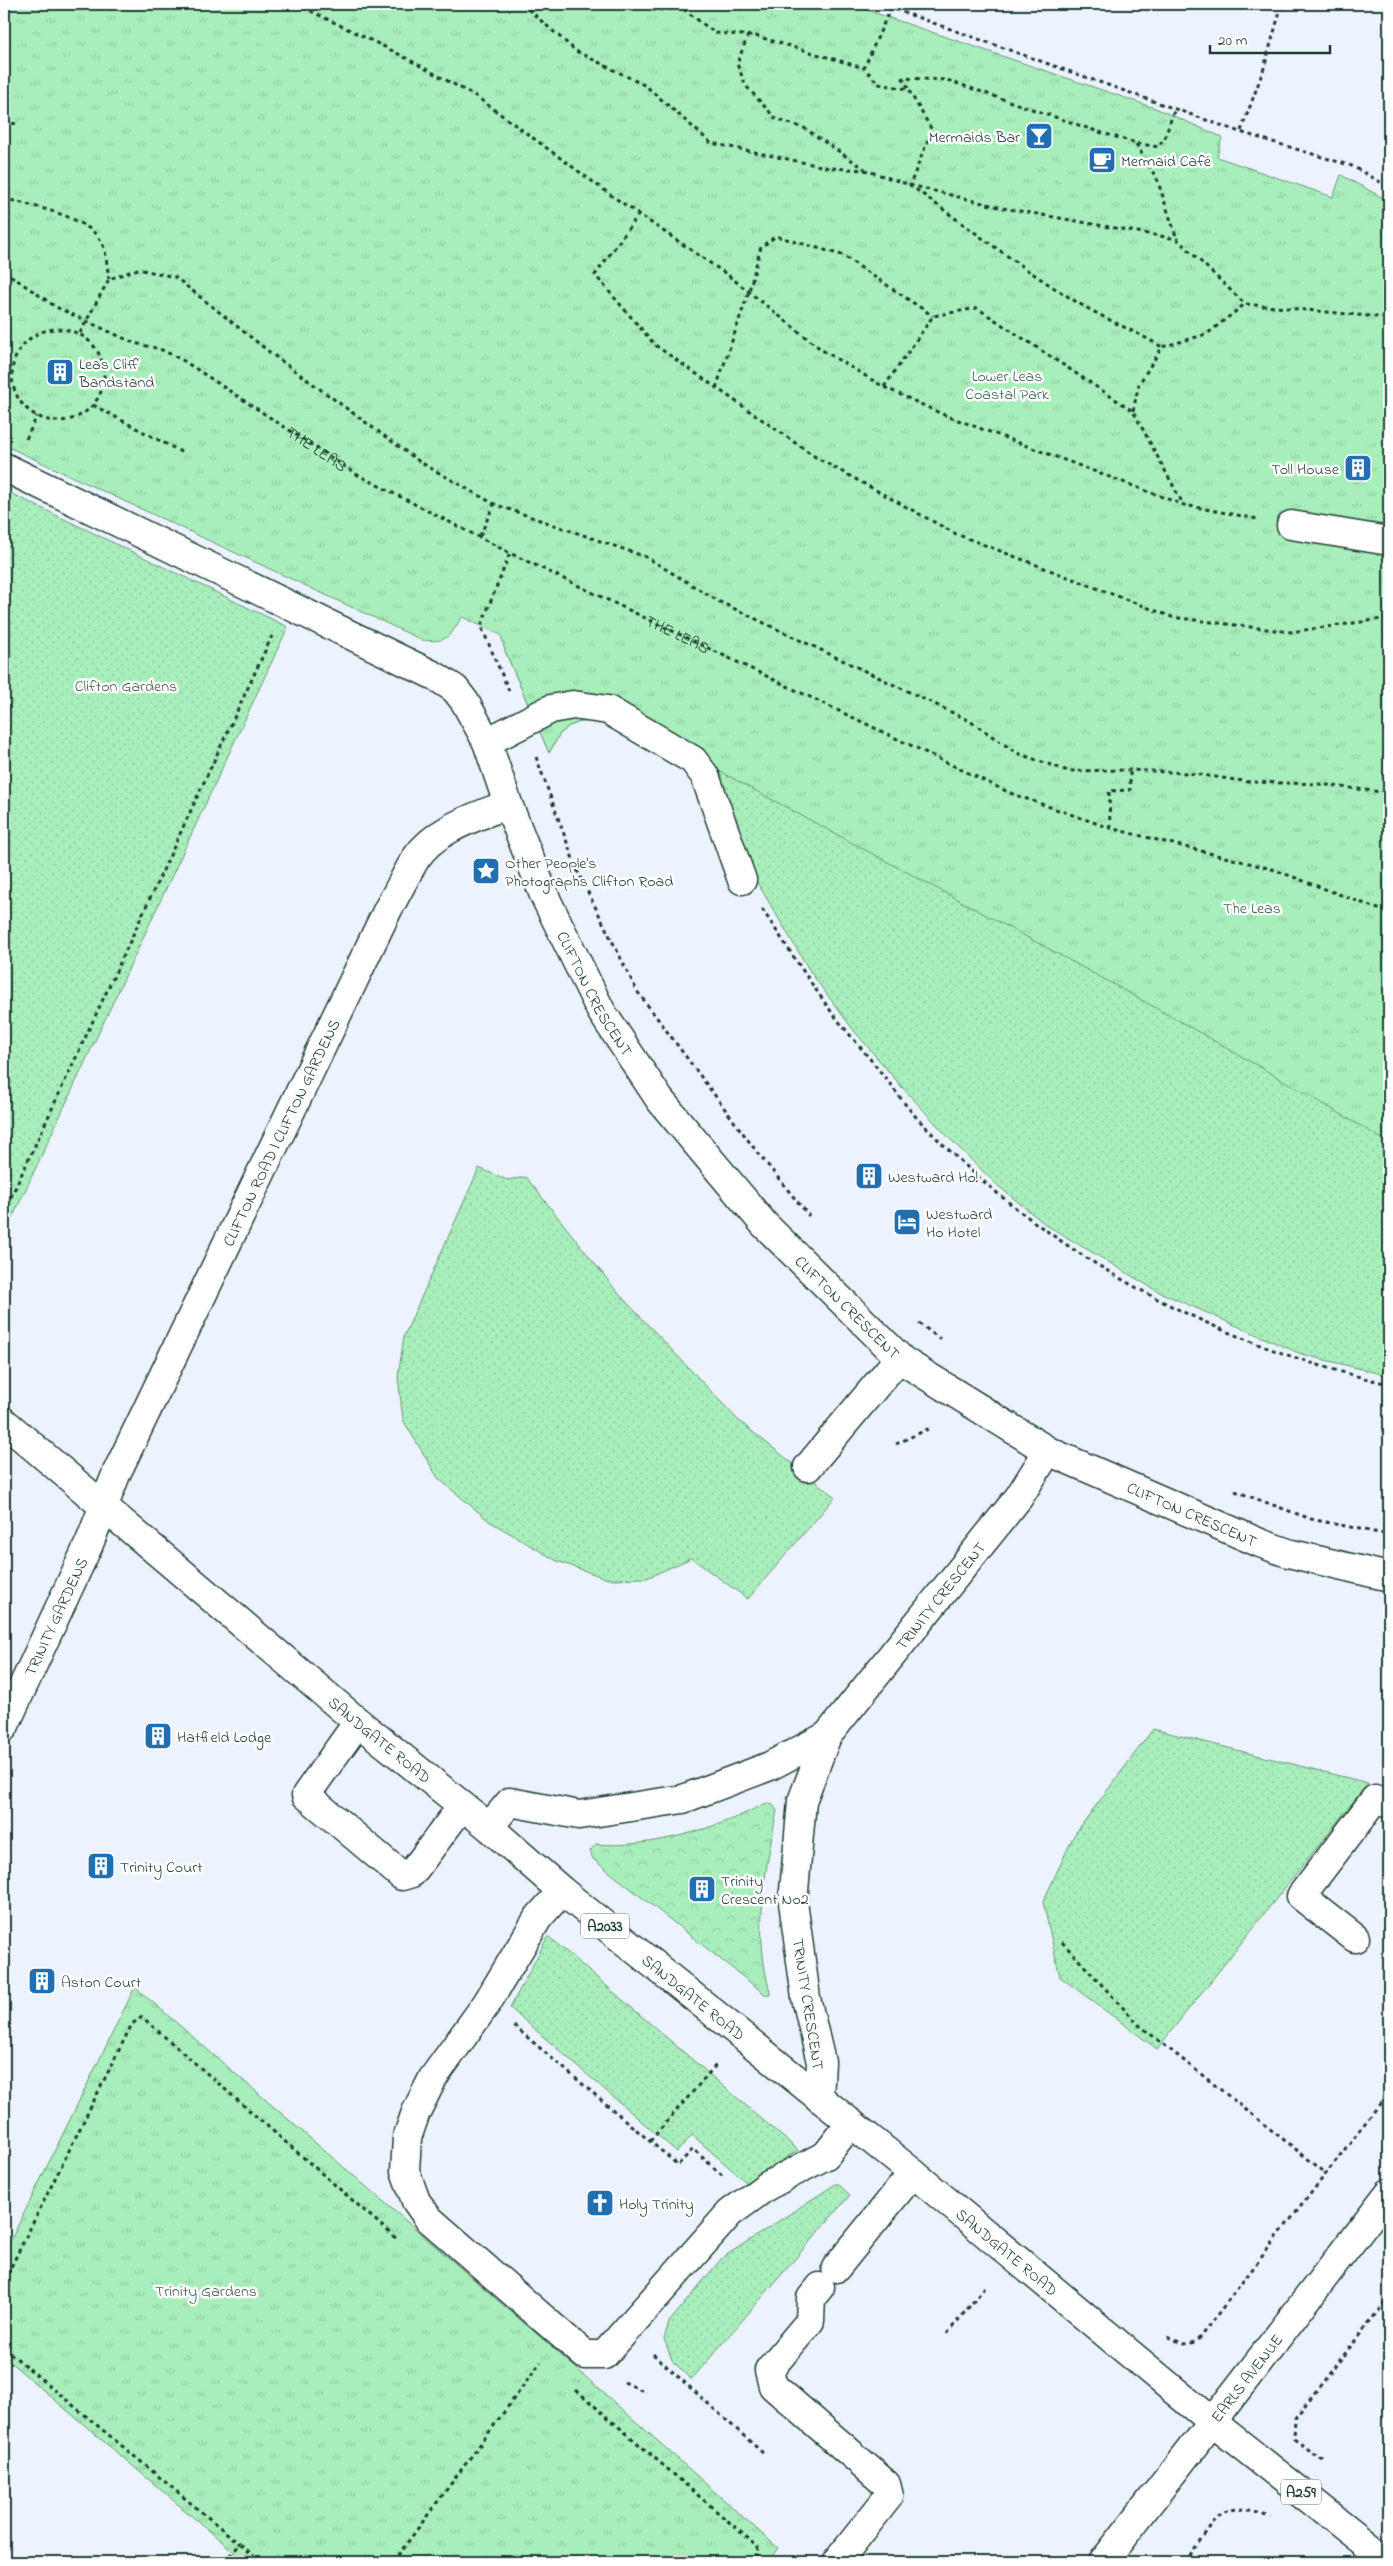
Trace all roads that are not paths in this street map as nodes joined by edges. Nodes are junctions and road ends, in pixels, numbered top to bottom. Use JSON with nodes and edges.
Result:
{"nodes":[{"id":1,"x":4,"y":467,"type":"edge"},
{"id":2,"x":1291,"y":525,"type":"road end"},
{"id":3,"x":1389,"y":542,"type":"edge"},
{"id":4,"x":487,"y":742,"type":"junction"},
{"id":5,"x":508,"y":804,"type":"junction"},
{"id":6,"x":742,"y":880,"type":"road end"},
{"id":7,"x":900,"y":1358,"type":"junction"},
{"id":8,"x":4,"y":1422,"type":"edge"},
{"id":9,"x":1048,"y":1451,"type":"junction"},
{"id":10,"x":808,"y":1467,"type":"dead end"},
{"id":11,"x":105,"y":1505,"type":"junction"},
{"id":12,"x":1389,"y":1577,"type":"edge"},
{"id":13,"x":358,"y":1722,"type":"junction"},
{"id":14,"x":4,"y":1726,"type":"edge"},
{"id":15,"x":827,"y":1736,"type":"junction"},
{"id":16,"x":1389,"y":1804,"type":"edge"},
{"id":17,"x":462,"y":1806,"type":"junction"},
{"id":18,"x":489,"y":1827,"type":"junction"},
{"id":19,"x":562,"y":1891,"type":"junction"},
{"id":20,"x":1355,"y":1938,"type":"dead end"},
{"id":21,"x":819,"y":2098,"type":"junction"},
{"id":22,"x":851,"y":2123,"type":"junction"},
{"id":23,"x":912,"y":2173,"type":"junction"},
{"id":24,"x":1389,"y":2193,"type":"edge"},
{"id":25,"x":1212,"y":2422,"type":"junction"},
{"id":26,"x":836,"y":2562,"type":"edge"},
{"id":27,"x":1103,"y":2562,"type":"edge"},
{"id":28,"x":1389,"y":2562,"type":"edge"}],
"edges":[{"from":1,"to":4,"type":"main road"},
{"from":2,"to":3,"type":"main road"},
{"from":4,"to":5,"type":"main road"},
{"from":4,"to":6,"type":"main road"},
{"from":5,"to":7,"type":"main road","name":"CLIFTON CRESCENT"},
{"from":5,"to":11,"type":"main road","name":"CLIFTON ROAD | CLIFTON GARDENS"},
{"from":7,"to":9,"type":"main road","name":"CLIFTON CRESCENT"},
{"from":7,"to":10,"type":"main road"},
{"from":8,"to":11,"type":"main road","name":"SANDGATE ROAD","number":"A2033"},
{"from":9,"to":12,"type":"main road","name":"CLIFTON CRESCENT"},
{"from":9,"to":15,"type":"main road","name":"TRINITY CRESCENT"},
{"from":11,"to":13,"type":"main road","name":"SANDGATE ROAD","number":"A2033"},
{"from":11,"to":14,"type":"main road","name":"TRINITY GARDENS"},
{"from":13,"to":17,"type":"main road","name":"SANDGATE ROAD","number":"A2033"},
{"from":13,"to":17,"type":"main road"},
{"from":15,"to":18,"type":"main road","name":"TRINITY CRESCENT"},
{"from":15,"to":21,"type":"main road","name":"TRINITY CRESCENT"},
{"from":16,"to":20,"type":"main road"},
{"from":17,"to":18,"type":"main road","name":"SANDGATE ROAD","number":"A2033"},
{"from":18,"to":19,"type":"main road","name":"SANDGATE ROAD","number":"A2033"},
{"from":19,"to":21,"type":"main road","name":"SANDGATE ROAD","number":"A2033"},
{"from":19,"to":22,"type":"main road"},
{"from":21,"to":22,"type":"main road","name":"SANDGATE ROAD","number":"A2033"},
{"from":22,"to":23,"type":"main road","name":"SANDGATE ROAD","number":"A2033"},
{"from":23,"to":25,"type":"main road","name":"SANDGATE ROAD","number":"A2033"},
{"from":23,"to":26,"type":"main road"},
{"from":24,"to":25,"type":"main road","name":"EARLS AVENUE"},
{"from":25,"to":27,"type":"main road","name":"EARLS AVENUE"},
{"from":25,"to":28,"type":"main road","name":"SANDGATE ROAD","number":"A259"}]}
